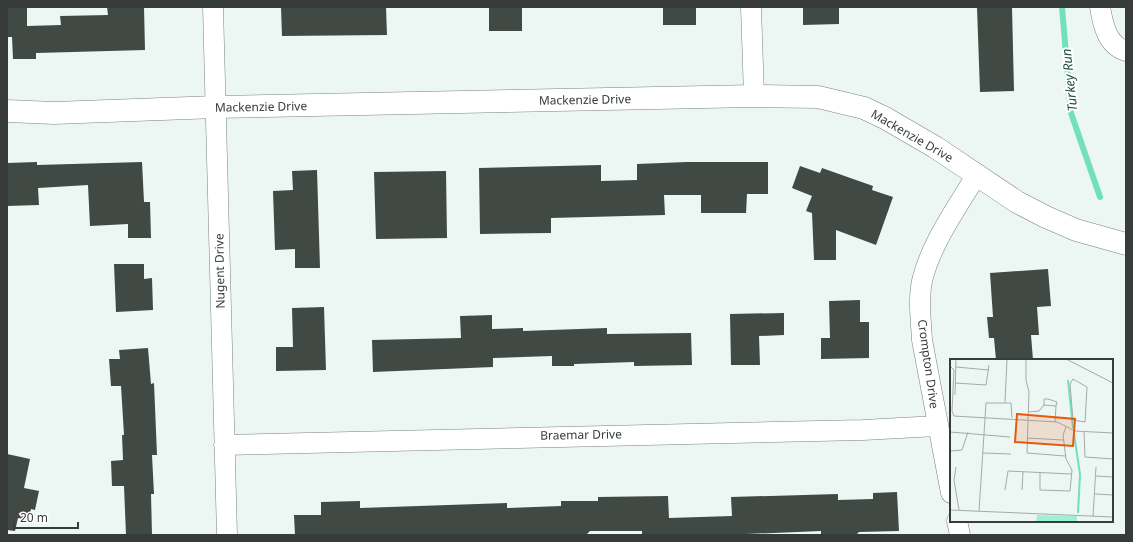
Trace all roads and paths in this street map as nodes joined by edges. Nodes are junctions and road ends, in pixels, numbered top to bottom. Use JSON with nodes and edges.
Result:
{"nodes":[{"id":1,"x":213,"y":7,"type":"edge"},
{"id":2,"x":751,"y":7,"type":"edge"},
{"id":3,"x":1100,"y":7,"type":"edge"},
{"id":4,"x":1126,"y":51,"type":"edge"},
{"id":5,"x":754,"y":96,"type":"junction"},
{"id":6,"x":216,"y":108,"type":"junction"},
{"id":7,"x":7,"y":111,"type":"edge"},
{"id":8,"x":977,"y":174,"type":"junction"},
{"id":9,"x":1126,"y":244,"type":"edge"},
{"id":10,"x":937,"y":426,"type":"junction"},
{"id":11,"x":224,"y":445,"type":"junction"},
{"id":12,"x":950,"y":488,"type":"edge"},
{"id":13,"x":957,"y":522,"type":"edge"},
{"id":14,"x":227,"y":535,"type":"edge"},
{"id":15,"x":960,"y":535,"type":"edge"}],
"edges":[{"from":1,"to":6,"type":"street","name":"Nugent Drive"},
{"from":2,"to":5,"type":"street"},
{"from":3,"to":4,"type":"street"},
{"from":5,"to":6,"type":"street","name":"Mackenzie Drive"},
{"from":5,"to":8,"type":"street","name":"Mackenzie Drive"},
{"from":6,"to":7,"type":"street","name":"Mackenzie Drive"},
{"from":6,"to":11,"type":"street","name":"Nugent Drive"},
{"from":8,"to":9,"type":"street","name":"Mackenzie Drive"},
{"from":8,"to":10,"type":"street","name":"Crompton Drive"},
{"from":10,"to":11,"type":"street","name":"Braemar Drive"},
{"from":10,"to":12,"type":"street","name":"Crompton Drive"},
{"from":11,"to":14,"type":"street","name":"Nugent Drive"},
{"from":13,"to":15,"type":"street"}]}
